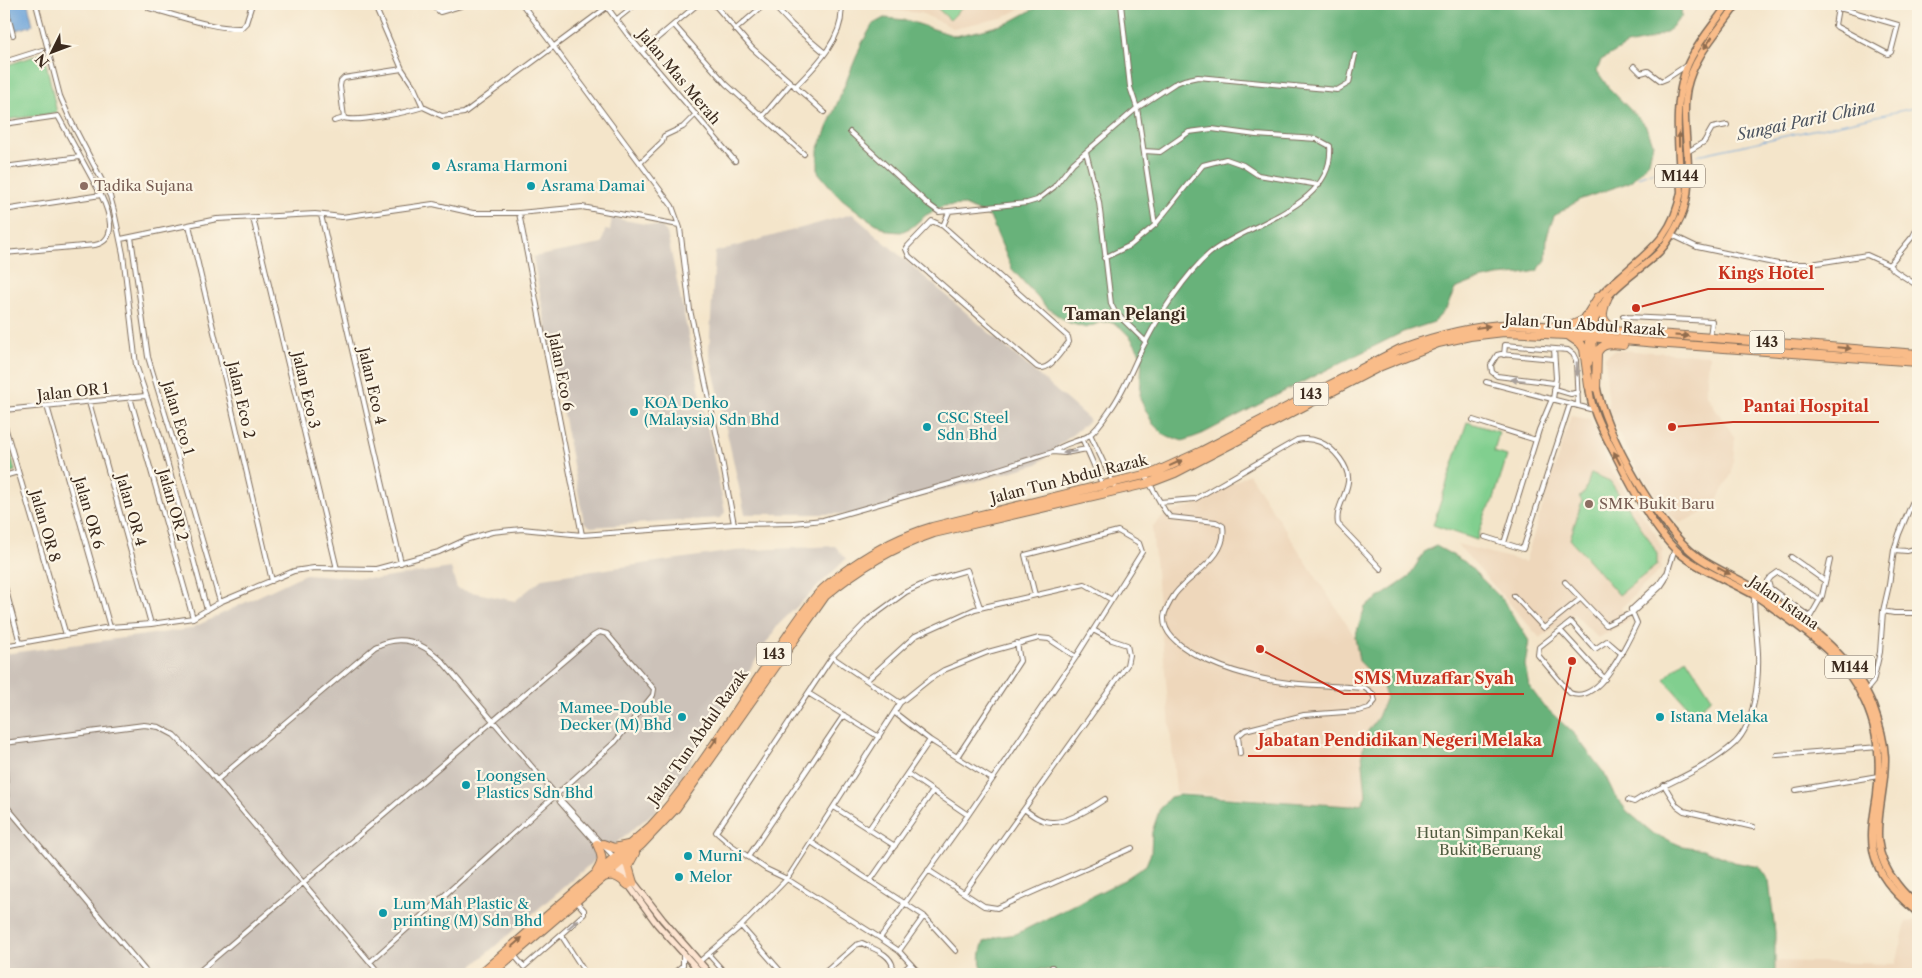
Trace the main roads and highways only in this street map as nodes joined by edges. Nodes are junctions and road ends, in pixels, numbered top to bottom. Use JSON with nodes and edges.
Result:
{"nodes":[{"id":1,"x":1728,"y":4,"type":"edge"},
{"id":2,"x":1737,"y":4,"type":"edge"},
{"id":3,"x":1600,"y":296,"type":"junction"},
{"id":4,"x":1608,"y":296,"type":"junction"},
{"id":5,"x":1565,"y":331,"type":"junction"},
{"id":6,"x":1616,"y":331,"type":"junction"},
{"id":7,"x":1591,"y":333,"type":"junction"},
{"id":8,"x":1670,"y":344,"type":"junction"},
{"id":9,"x":1918,"y":354,"type":"edge"},
{"id":10,"x":1918,"y":362,"type":"edge"},
{"id":11,"x":1593,"y":387,"type":"junction"},
{"id":12,"x":1115,"y":487,"type":"junction"},
{"id":13,"x":1104,"y":489,"type":"junction"},
{"id":14,"x":1659,"y":516,"type":"junction"},
{"id":15,"x":1674,"y":548,"type":"junction"},
{"id":16,"x":1710,"y":564,"type":"junction"},
{"id":17,"x":1755,"y":592,"type":"junction"},
{"id":18,"x":1864,"y":693,"type":"junction"},
{"id":19,"x":632,"y":843,"type":"junction"},
{"id":20,"x":640,"y":845,"type":"junction"},
{"id":21,"x":615,"y":862,"type":"junction"},
{"id":22,"x":602,"y":878,"type":"junction"},
{"id":23,"x":589,"y":880,"type":"junction"},
{"id":24,"x":631,"y":884,"type":"junction"},
{"id":25,"x":1918,"y":904,"type":"edge"},
{"id":26,"x":1918,"y":913,"type":"edge"},
{"id":27,"x":697,"y":964,"type":"junction"},
{"id":28,"x":480,"y":974,"type":"edge"},
{"id":29,"x":491,"y":974,"type":"edge"},
{"id":30,"x":702,"y":974,"type":"edge"},
{"id":31,"x":710,"y":974,"type":"edge"}],
"edges":[{"from":3,"to":1,"type":"main road","number":"M144","one_way":true},
{"from":2,"to":4,"type":"main road","number":"M144","one_way":true},
{"from":3,"to":5,"type":"highway"},
{"from":3,"to":7,"type":"main road","number":"M144"},
{"from":4,"to":6,"type":"highway"},
{"from":4,"to":7,"type":"main road","number":"M144"},
{"from":5,"to":7,"type":"highway","name":"Jalan Tun Abdul Razak","number":"143"},
{"from":5,"to":11,"type":"highway"},
{"from":5,"to":12,"type":"highway","name":"Jalan Tun Abdul Razak","number":"143"},
{"from":12,"to":5,"type":"highway","name":"Jalan Tun Abdul Razak","number":"143","one_way":true},
{"from":6,"to":7,"type":"highway","name":"Jalan Tun Abdul Razak","number":"143"},
{"from":6,"to":9,"type":"highway","name":"Jalan Tun Abdul Razak","number":"143","one_way":true},
{"from":7,"to":8,"type":"highway","name":"Jalan Tun Abdul Razak","number":"143"},
{"from":7,"to":11,"type":"main road","name":"Jalan Istana","number":"M144"},
{"from":8,"to":10,"type":"highway","name":"Jalan Tun Abdul Razak","number":"143"},
{"from":8,"to":11,"type":"highway"},
{"from":11,"to":14,"type":"main road","name":"Jalan Istana","number":"M144"},
{"from":15,"to":11,"type":"main road","name":"Jalan Istana","number":"M144","one_way":true},
{"from":12,"to":13,"type":"highway","name":"Jalan Tun Abdul Razak","number":"143"},
{"from":19,"to":13,"type":"highway","name":"Jalan Tun Abdul Razak","number":"143","one_way":true},
{"from":13,"to":20,"type":"highway","name":"Jalan Tun Abdul Razak","number":"143"},
{"from":14,"to":15,"type":"main road"},
{"from":14,"to":16,"type":"main road","name":"Jalan Istana","number":"M144"},
{"from":15,"to":16,"type":"main road"},
{"from":15,"to":17,"type":"main road","name":"Jalan Istana","number":"M144"},
{"from":16,"to":17,"type":"main road","name":"Jalan Istana","number":"M144","one_way":true},
{"from":17,"to":18,"type":"main road","name":"Jalan Istana","number":"M144"},
{"from":17,"to":18,"type":"main road","name":"Jalan Istana","number":"M144"},
{"from":18,"to":25,"type":"main road","name":"Jalan Istana","number":"M144"},
{"from":18,"to":26,"type":"main road","name":"Jalan Istana","number":"M144"},
{"from":19,"to":21,"type":"highway","name":"Jalan Tun Abdul Razak","number":"143"},
{"from":19,"to":23,"type":"highway"},
{"from":20,"to":21,"type":"highway","name":"Jalan Tun Abdul Razak","number":"143"},
{"from":20,"to":24,"type":"highway"},
{"from":21,"to":22,"type":"highway","name":"Jalan Tun Abdul Razak","number":"143"},
{"from":21,"to":23,"type":"highway","name":"Jalan Tun Abdul Razak","number":"143"},
{"from":21,"to":24,"type":"main road"},
{"from":22,"to":24,"type":"highway"},
{"from":22,"to":29,"type":"highway","name":"Jalan Tun Abdul Razak","number":"143"},
{"from":28,"to":23,"type":"highway","name":"Jalan Tun Abdul Razak","number":"143","one_way":true},
{"from":24,"to":27,"type":"main road"},
{"from":24,"to":27,"type":"main road"},
{"from":27,"to":30,"type":"main road"},
{"from":27,"to":31,"type":"main road"}]}
